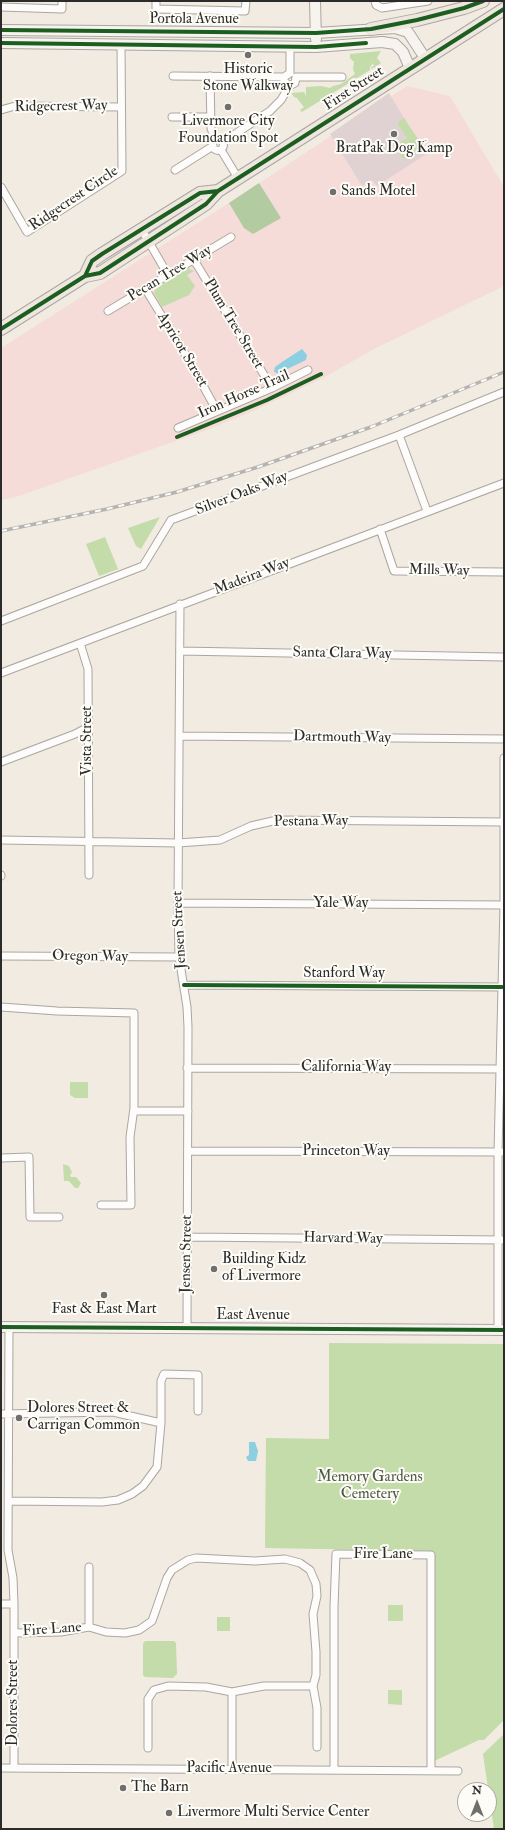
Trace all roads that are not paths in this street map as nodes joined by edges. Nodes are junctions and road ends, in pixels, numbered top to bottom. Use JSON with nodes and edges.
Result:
{"nodes":[{"id":1,"x":62,"y":1,"type":"edge"},
{"id":2,"x":156,"y":1,"type":"edge"},
{"id":3,"x":246,"y":1,"type":"edge"},
{"id":4,"x":315,"y":1,"type":"edge"},
{"id":5,"x":375,"y":1,"type":"edge"},
{"id":6,"x":428,"y":1,"type":"edge"},
{"id":7,"x":483,"y":1,"type":"edge"},
{"id":8,"x":1,"y":7,"type":"edge"},
{"id":9,"x":504,"y":9,"type":"edge"},
{"id":10,"x":371,"y":29,"type":"junction"},
{"id":11,"x":1,"y":30,"type":"edge"},
{"id":12,"x":316,"y":33,"type":"junction"},
{"id":13,"x":1,"y":42,"type":"edge"},
{"id":14,"x":121,"y":45,"type":"junction"},
{"id":15,"x":290,"y":47,"type":"junction"},
{"id":16,"x":316,"y":47,"type":"junction"},
{"id":17,"x":425,"y":58,"type":"junction"},
{"id":18,"x":410,"y":68,"type":"junction"},
{"id":19,"x":287,"y":75,"type":"junction"},
{"id":20,"x":172,"y":76,"type":"dead end"},
{"id":21,"x":210,"y":76,"type":"junction"},
{"id":22,"x":296,"y":77,"type":"junction"},
{"id":23,"x":342,"y":77,"type":"dead end"},
{"id":24,"x":290,"y":85,"type":"junction"},
{"id":25,"x":121,"y":107,"type":"junction"},
{"id":26,"x":1,"y":110,"type":"edge"},
{"id":27,"x":172,"y":117,"type":"dead end"},
{"id":28,"x":211,"y":117,"type":"junction"},
{"id":29,"x":223,"y":142,"type":"junction"},
{"id":30,"x":214,"y":143,"type":"junction"},
{"id":31,"x":221,"y":150,"type":"junction"},
{"id":32,"x":175,"y":170,"type":"dead end"},
{"id":33,"x":238,"y":178,"type":"junction"},
{"id":34,"x":1,"y":187,"type":"edge"},
{"id":35,"x":218,"y":191,"type":"junction"},
{"id":36,"x":142,"y":230,"type":"junction"},
{"id":37,"x":231,"y":237,"type":"dead end"},
{"id":38,"x":148,"y":241,"type":"junction"},
{"id":39,"x":194,"y":260,"type":"junction"},
{"id":40,"x":168,"y":275,"type":"junction"},
{"id":41,"x":85,"y":276,"type":"junction"},
{"id":42,"x":146,"y":290,"type":"junction"},
{"id":43,"x":108,"y":311,"type":"dead end"},
{"id":44,"x":1,"y":329,"type":"edge"},
{"id":45,"x":308,"y":370,"type":"dead end"},
{"id":46,"x":272,"y":388,"type":"junction"},
{"id":47,"x":504,"y":392,"type":"edge"},
{"id":48,"x":217,"y":411,"type":"junction"},
{"id":49,"x":178,"y":428,"type":"dead end"},
{"id":50,"x":399,"y":435,"type":"junction"},
{"id":51,"x":504,"y":485,"type":"edge"},
{"id":52,"x":427,"y":511,"type":"junction"},
{"id":53,"x":380,"y":529,"type":"junction"},
{"id":54,"x":504,"y":572,"type":"edge"},
{"id":55,"x":180,"y":604,"type":"junction"},
{"id":56,"x":1,"y":621,"type":"edge"},
{"id":57,"x":80,"y":643,"type":"junction"},
{"id":58,"x":180,"y":651,"type":"junction"},
{"id":59,"x":504,"y":657,"type":"edge"},
{"id":60,"x":1,"y":673,"type":"edge"},
{"id":61,"x":88,"y":727,"type":"junction"},
{"id":62,"x":180,"y":736,"type":"junction"},
{"id":63,"x":504,"y":739,"type":"edge"},
{"id":64,"x":504,"y":758,"type":"edge"},
{"id":65,"x":1,"y":762,"type":"edge"},
{"id":66,"x":503,"y":822,"type":"edge"},
{"id":67,"x":1,"y":840,"type":"edge"},
{"id":68,"x":88,"y":840,"type":"junction"},
{"id":69,"x":178,"y":843,"type":"junction"},
{"id":70,"x":89,"y":875,"type":"dead end"},
{"id":71,"x":178,"y":903,"type":"junction"},
{"id":72,"x":504,"y":905,"type":"edge"},
{"id":73,"x":1,"y":956,"type":"edge"},
{"id":74,"x":180,"y":957,"type":"junction"},
{"id":75,"x":184,"y":985,"type":"junction"},
{"id":76,"x":503,"y":987,"type":"edge"},
{"id":77,"x":1,"y":1007,"type":"edge"},
{"id":78,"x":187,"y":1068,"type":"junction"},
{"id":79,"x":502,"y":1069,"type":"edge"},
{"id":80,"x":134,"y":1111,"type":"junction"},
{"id":81,"x":188,"y":1111,"type":"junction"},
{"id":82,"x":188,"y":1151,"type":"junction"},
{"id":83,"x":501,"y":1152,"type":"edge"},
{"id":84,"x":1,"y":1158,"type":"edge"},
{"id":85,"x":101,"y":1205,"type":"dead end"},
{"id":86,"x":59,"y":1217,"type":"dead end"},
{"id":87,"x":188,"y":1237,"type":"junction"},
{"id":88,"x":501,"y":1240,"type":"edge"},
{"id":89,"x":5,"y":1327,"type":"edge"},
{"id":90,"x":187,"y":1328,"type":"junction"},
{"id":91,"x":501,"y":1330,"type":"edge"},
{"id":92,"x":198,"y":1411,"type":"dead end"},
{"id":93,"x":1,"y":1414,"type":"edge"},
{"id":94,"x":9,"y":1414,"type":"junction"},
{"id":95,"x":161,"y":1423,"type":"junction"},
{"id":96,"x":8,"y":1501,"type":"junction"},
{"id":97,"x":89,"y":1567,"type":"dead end"},
{"id":98,"x":1,"y":1604,"type":"edge"},
{"id":99,"x":14,"y":1604,"type":"junction"},
{"id":100,"x":89,"y":1627,"type":"junction"},
{"id":101,"x":14,"y":1633,"type":"junction"},
{"id":102,"x":313,"y":1686,"type":"junction"},
{"id":103,"x":232,"y":1692,"type":"junction"},
{"id":104,"x":148,"y":1748,"type":"dead end"},
{"id":105,"x":317,"y":1748,"type":"dead end"},
{"id":106,"x":1,"y":1768,"type":"edge"},
{"id":107,"x":14,"y":1768,"type":"junction"},
{"id":108,"x":232,"y":1769,"type":"junction"},
{"id":109,"x":334,"y":1769,"type":"junction"},
{"id":110,"x":431,"y":1770,"type":"junction"},
{"id":111,"x":458,"y":1771,"type":"dead end"}],
"edges":[{"from":1,"to":8,"type":"street"},
{"from":2,"to":3,"type":"street"},
{"from":4,"to":12,"type":"main road"},
{"from":5,"to":6,"type":"street"},
{"from":7,"to":10,"type":"main road"},
{"from":9,"to":17,"type":"main road","name":"First Street"},
{"from":10,"to":12,"type":"main road","name":"Portola Avenue"},
{"from":10,"to":17,"type":"main road","name":"Portola Avenue"},
{"from":11,"to":12,"type":"main road","name":"Portola Avenue"},
{"from":12,"to":16,"type":"main road"},
{"from":13,"to":14,"type":"main road","name":"Portola Avenue"},
{"from":14,"to":15,"type":"main road","name":"Portola Avenue"},
{"from":14,"to":25,"type":"street","name":"Ridgecrest Circle"},
{"from":15,"to":16,"type":"main road","name":"Portola Avenue"},
{"from":15,"to":19,"type":"street"},
{"from":16,"to":18,"type":"main road","name":"Portola Avenue"},
{"from":17,"to":18,"type":"main road","name":"First Street"},
{"from":18,"to":33,"type":"main road","name":"First Street"},
{"from":19,"to":21,"type":"street"},
{"from":19,"to":22,"type":"street"},
{"from":19,"to":24,"type":"street"},
{"from":20,"to":21,"type":"street"},
{"from":21,"to":28,"type":"street"},
{"from":22,"to":23,"type":"street"},
{"from":22,"to":24,"type":"street"},
{"from":24,"to":29,"type":"street"},
{"from":25,"to":26,"type":"street","name":"Ridgecrest Way"},
{"from":25,"to":34,"type":"street","name":"Ridgecrest Circle"},
{"from":27,"to":28,"type":"street"},
{"from":28,"to":30,"type":"street"},
{"from":29,"to":30,"type":"street"},
{"from":29,"to":31,"type":"street"},
{"from":30,"to":31,"type":"street"},
{"from":30,"to":32,"type":"street"},
{"from":31,"to":33,"type":"street"},
{"from":33,"to":35,"type":"main road","name":"First Street"},
{"from":35,"to":36,"type":"main road","name":"First Street"},
{"from":35,"to":38,"type":"main road","name":"First Street"},
{"from":36,"to":38,"type":"street"},
{"from":36,"to":41,"type":"main road","name":"First Street"},
{"from":37,"to":39,"type":"street","name":"Pecan Tree Way"},
{"from":38,"to":40,"type":"street"},
{"from":38,"to":41,"type":"main road","name":"First Street"},
{"from":39,"to":40,"type":"street","name":"Pecan Tree Way"},
{"from":39,"to":46,"type":"street","name":"Plum Tree Street"},
{"from":40,"to":42,"type":"street","name":"Pecan Tree Way"},
{"from":41,"to":44,"type":"main road","name":"First Street"},
{"from":42,"to":43,"type":"street","name":"Pecan Tree Way"},
{"from":42,"to":48,"type":"street","name":"Apricot Street"},
{"from":45,"to":46,"type":"street"},
{"from":46,"to":48,"type":"street"},
{"from":47,"to":50,"type":"street","name":"Silver Oaks Way"},
{"from":48,"to":49,"type":"street"},
{"from":50,"to":52,"type":"street"},
{"from":50,"to":56,"type":"street","name":"Silver Oaks Way"},
{"from":51,"to":52,"type":"street","name":"Madeira Way"},
{"from":52,"to":53,"type":"street","name":"Madeira Way"},
{"from":53,"to":54,"type":"street","name":"Mills Way"},
{"from":53,"to":55,"type":"street","name":"Madeira Way"},
{"from":55,"to":57,"type":"street","name":"Madeira Way"},
{"from":55,"to":58,"type":"street","name":"Jensen Street"},
{"from":57,"to":60,"type":"street","name":"Madeira Way"},
{"from":57,"to":61,"type":"street","name":"Vista Street"},
{"from":58,"to":59,"type":"street","name":"Santa Clara Way"},
{"from":58,"to":62,"type":"street","name":"Jensen Street"},
{"from":61,"to":65,"type":"street"},
{"from":61,"to":68,"type":"street","name":"Vista Street"},
{"from":62,"to":63,"type":"street","name":"Dartmouth Way"},
{"from":62,"to":69,"type":"street","name":"Jensen Street"},
{"from":64,"to":66,"type":"street"},
{"from":66,"to":69,"type":"street","name":"Pestana Way"},
{"from":66,"to":72,"type":"street"},
{"from":67,"to":68,"type":"street","name":"Pestana Way"},
{"from":68,"to":69,"type":"street","name":"Pestana Way"},
{"from":68,"to":70,"type":"street","name":"Vista Street"},
{"from":69,"to":71,"type":"street","name":"Jensen Street"},
{"from":71,"to":72,"type":"street","name":"Yale Way"},
{"from":71,"to":74,"type":"street","name":"Jensen Street"},
{"from":72,"to":76,"type":"street"},
{"from":73,"to":74,"type":"street","name":"Oregon Way"},
{"from":74,"to":75,"type":"street","name":"Jensen Street"},
{"from":75,"to":76,"type":"street","name":"Stanford Way"},
{"from":75,"to":78,"type":"street","name":"Jensen Street"},
{"from":76,"to":79,"type":"street"},
{"from":77,"to":80,"type":"street"},
{"from":78,"to":79,"type":"street","name":"California Way"},
{"from":78,"to":81,"type":"street","name":"Jensen Street"},
{"from":79,"to":83,"type":"street"},
{"from":80,"to":81,"type":"street"},
{"from":80,"to":85,"type":"street"},
{"from":81,"to":82,"type":"street","name":"Jensen Street"},
{"from":82,"to":83,"type":"street","name":"Princeton Way"},
{"from":82,"to":87,"type":"street","name":"Jensen Street"},
{"from":83,"to":88,"type":"street"},
{"from":84,"to":86,"type":"street"},
{"from":87,"to":88,"type":"street","name":"Harvard Way"},
{"from":87,"to":90,"type":"street","name":"Jensen Street"},
{"from":88,"to":91,"type":"street"},
{"from":89,"to":90,"type":"main road","name":"East Avenue"},
{"from":89,"to":94,"type":"street","name":"Dolores Street"},
{"from":90,"to":91,"type":"main road","name":"East Avenue"},
{"from":92,"to":95,"type":"street"},
{"from":93,"to":94,"type":"street"},
{"from":94,"to":95,"type":"street"},
{"from":94,"to":96,"type":"street","name":"Dolores Street"},
{"from":95,"to":96,"type":"street"},
{"from":96,"to":99,"type":"street","name":"Dolores Street"},
{"from":97,"to":100,"type":"street"},
{"from":98,"to":99,"type":"street"},
{"from":99,"to":101,"type":"street","name":"Dolores Street"},
{"from":100,"to":101,"type":"street","name":"Fire Lane"},
{"from":100,"to":102,"type":"street","name":"Fire Lane"},
{"from":101,"to":107,"type":"street","name":"Dolores Street"},
{"from":102,"to":103,"type":"street"},
{"from":102,"to":105,"type":"street","name":"Fire Lane"},
{"from":103,"to":104,"type":"street"},
{"from":103,"to":108,"type":"street"},
{"from":106,"to":107,"type":"street","name":"Pacific Avenue"},
{"from":107,"to":108,"type":"street","name":"Pacific Avenue"},
{"from":108,"to":109,"type":"street","name":"Pacific Avenue"},
{"from":109,"to":110,"type":"street","name":"Pacific Avenue"},
{"from":109,"to":110,"type":"street","name":"Fire Lane"},
{"from":110,"to":111,"type":"street","name":"Pacific Avenue"}]}
